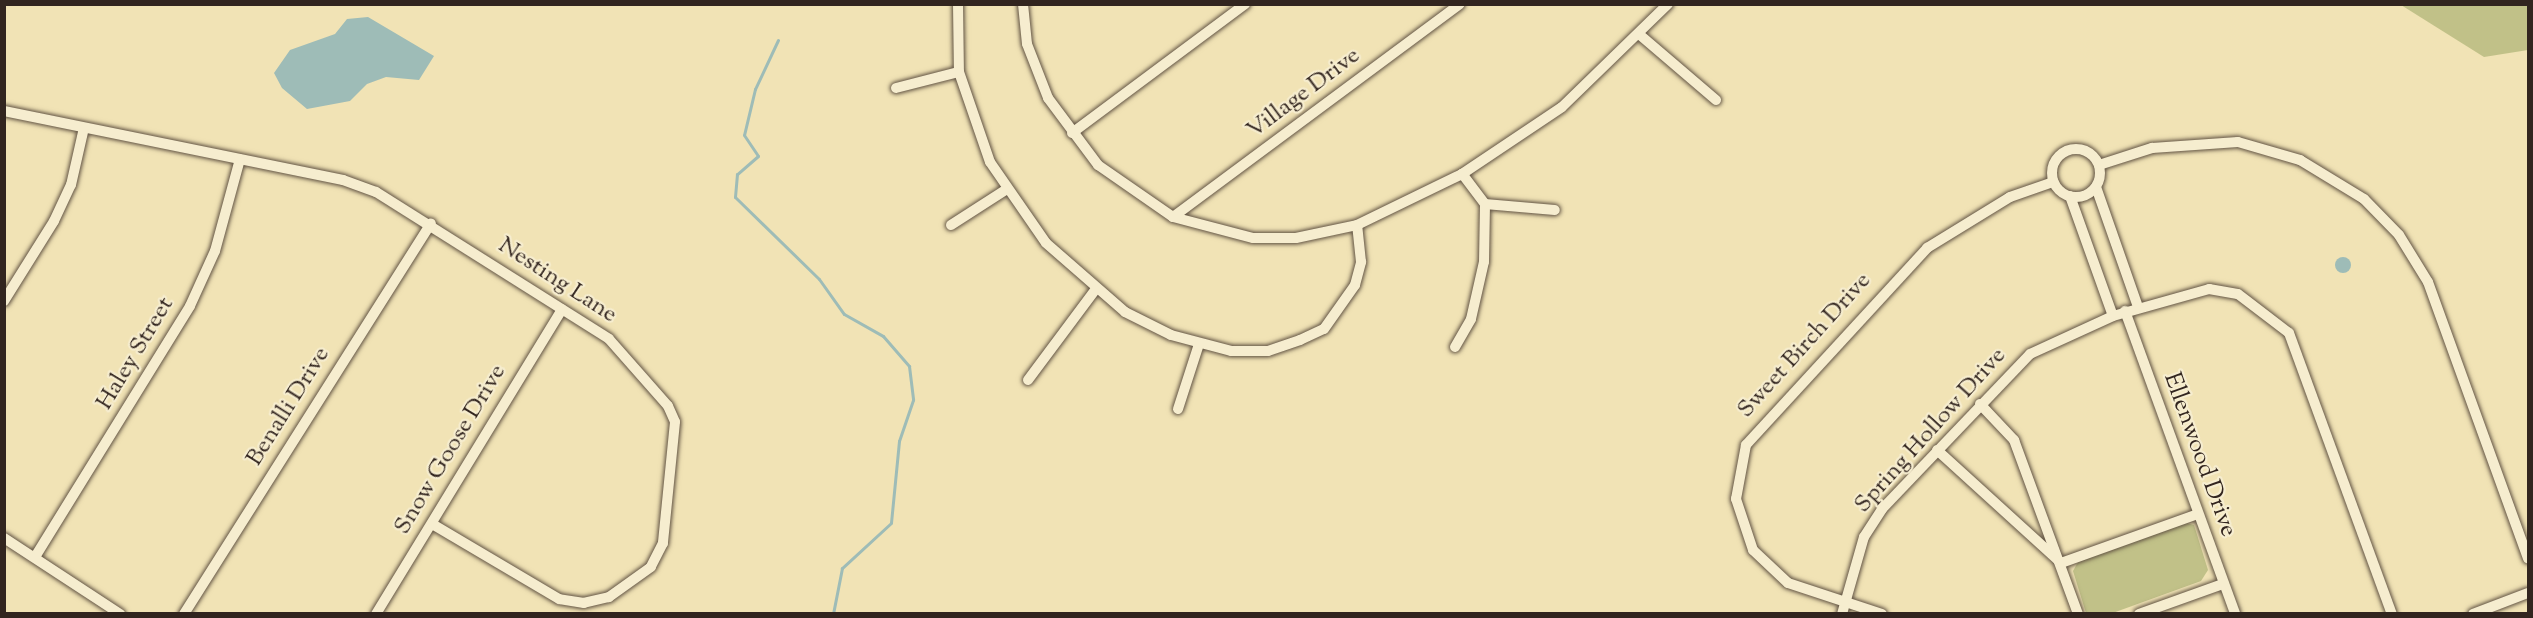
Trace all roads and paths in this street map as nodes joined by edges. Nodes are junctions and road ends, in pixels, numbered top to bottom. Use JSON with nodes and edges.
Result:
{"nodes":[{"id":1,"x":958,"y":4,"type":"edge"},
{"id":2,"x":1245,"y":4,"type":"edge"},
{"id":3,"x":1460,"y":4,"type":"edge"},
{"id":4,"x":1668,"y":4,"type":"edge"},
{"id":5,"x":1025,"y":6,"type":"edge"},
{"id":6,"x":1640,"y":35,"type":"junction"},
{"id":7,"x":959,"y":72,"type":"junction"},
{"id":8,"x":896,"y":88,"type":"dead end"},
{"id":9,"x":1716,"y":100,"type":"dead end"},
{"id":10,"x":4,"y":111,"type":"edge"},
{"id":11,"x":84,"y":128,"type":"junction"},
{"id":12,"x":1072,"y":133,"type":"junction"},
{"id":13,"x":240,"y":159,"type":"junction"},
{"id":14,"x":2099,"y":165,"type":"junction"},
{"id":15,"x":1462,"y":174,"type":"junction"},
{"id":16,"x":2053,"y":182,"type":"junction"},
{"id":17,"x":2096,"y":187,"type":"junction"},
{"id":18,"x":1007,"y":189,"type":"junction"},
{"id":19,"x":2070,"y":196,"type":"junction"},
{"id":20,"x":1485,"y":204,"type":"junction"},
{"id":21,"x":1555,"y":210,"type":"dead end"},
{"id":22,"x":1173,"y":218,"type":"junction"},
{"id":23,"x":430,"y":224,"type":"junction"},
{"id":24,"x":951,"y":225,"type":"dead end"},
{"id":25,"x":1357,"y":225,"type":"junction"},
{"id":26,"x":1095,"y":291,"type":"junction"},
{"id":27,"x":4,"y":301,"type":"edge"},
{"id":28,"x":2138,"y":307,"type":"junction"},
{"id":29,"x":562,"y":309,"type":"junction"},
{"id":30,"x":2125,"y":311,"type":"junction"},
{"id":31,"x":2113,"y":316,"type":"junction"},
{"id":32,"x":1199,"y":344,"type":"junction"},
{"id":33,"x":1455,"y":347,"type":"dead end"},
{"id":34,"x":1028,"y":380,"type":"dead end"},
{"id":35,"x":1980,"y":404,"type":"junction"},
{"id":36,"x":1178,"y":409,"type":"dead end"},
{"id":37,"x":1937,"y":450,"type":"junction"},
{"id":38,"x":2198,"y":514,"type":"junction"},
{"id":39,"x":432,"y":524,"type":"junction"},
{"id":40,"x":4,"y":538,"type":"edge"},
{"id":41,"x":35,"y":557,"type":"junction"},
{"id":42,"x":2529,"y":558,"type":"edge"},
{"id":43,"x":2061,"y":563,"type":"junction"},
{"id":44,"x":2223,"y":584,"type":"junction"},
{"id":45,"x":2529,"y":593,"type":"edge"},
{"id":46,"x":1844,"y":608,"type":"edge"},
{"id":47,"x":120,"y":614,"type":"edge"},
{"id":48,"x":184,"y":614,"type":"edge"},
{"id":49,"x":376,"y":614,"type":"edge"},
{"id":50,"x":1882,"y":614,"type":"edge"},
{"id":51,"x":2078,"y":614,"type":"edge"},
{"id":52,"x":2139,"y":614,"type":"edge"},
{"id":53,"x":2235,"y":614,"type":"edge"},
{"id":54,"x":2392,"y":614,"type":"edge"},
{"id":55,"x":2473,"y":614,"type":"edge"}],
"edges":[{"from":1,"to":7,"type":"street"},
{"from":2,"to":12,"type":"street"},
{"from":3,"to":22,"type":"street","name":"Village Drive"},
{"from":4,"to":6,"type":"street"},
{"from":5,"to":12,"type":"street"},
{"from":6,"to":9,"type":"street"},
{"from":6,"to":15,"type":"street"},
{"from":7,"to":8,"type":"street"},
{"from":7,"to":18,"type":"street"},
{"from":10,"to":11,"type":"street","name":"Nesting Lane"},
{"from":11,"to":13,"type":"street","name":"Nesting Lane"},
{"from":11,"to":27,"type":"street"},
{"from":12,"to":22,"type":"street"},
{"from":13,"to":23,"type":"street","name":"Nesting Lane"},
{"from":13,"to":41,"type":"street","name":"Haley Street"},
{"from":14,"to":16,"type":"street"},
{"from":14,"to":17,"type":"street"},
{"from":14,"to":42,"type":"street"},
{"from":15,"to":20,"type":"street"},
{"from":15,"to":25,"type":"street"},
{"from":16,"to":19,"type":"street"},
{"from":16,"to":46,"type":"street","name":"Sweet Birch Drive"},
{"from":17,"to":19,"type":"street"},
{"from":17,"to":28,"type":"street"},
{"from":18,"to":24,"type":"street"},
{"from":18,"to":26,"type":"street"},
{"from":19,"to":31,"type":"street"},
{"from":20,"to":21,"type":"street"},
{"from":20,"to":33,"type":"street"},
{"from":22,"to":25,"type":"street"},
{"from":23,"to":29,"type":"street","name":"Nesting Lane"},
{"from":23,"to":48,"type":"street","name":"Benalli Drive"},
{"from":25,"to":32,"type":"street"},
{"from":26,"to":32,"type":"street"},
{"from":26,"to":34,"type":"street"},
{"from":28,"to":30,"type":"street","name":"Spring Hollow Drive"},
{"from":28,"to":54,"type":"street","name":"Spring Hollow Drive"},
{"from":29,"to":39,"type":"street","name":"Snow Goose Drive"},
{"from":29,"to":39,"type":"street","name":"Nesting Lane"},
{"from":30,"to":31,"type":"street","name":"Spring Hollow Drive"},
{"from":30,"to":38,"type":"street","name":"Ellenwood Drive"},
{"from":31,"to":35,"type":"street","name":"Spring Hollow Drive"},
{"from":32,"to":36,"type":"street"},
{"from":35,"to":37,"type":"street","name":"Spring Hollow Drive"},
{"from":35,"to":43,"type":"street"},
{"from":37,"to":43,"type":"street"},
{"from":37,"to":46,"type":"street","name":"Spring Hollow Drive"},
{"from":38,"to":43,"type":"street"},
{"from":38,"to":44,"type":"street","name":"Ellenwood Drive"},
{"from":39,"to":49,"type":"street","name":"Snow Goose Drive"},
{"from":40,"to":41,"type":"street"},
{"from":41,"to":47,"type":"street"},
{"from":43,"to":51,"type":"street"},
{"from":44,"to":52,"type":"street"},
{"from":44,"to":53,"type":"street","name":"Ellenwood Drive"},
{"from":45,"to":55,"type":"street"},
{"from":46,"to":50,"type":"street","name":"Sweet Birch Drive"}]}
